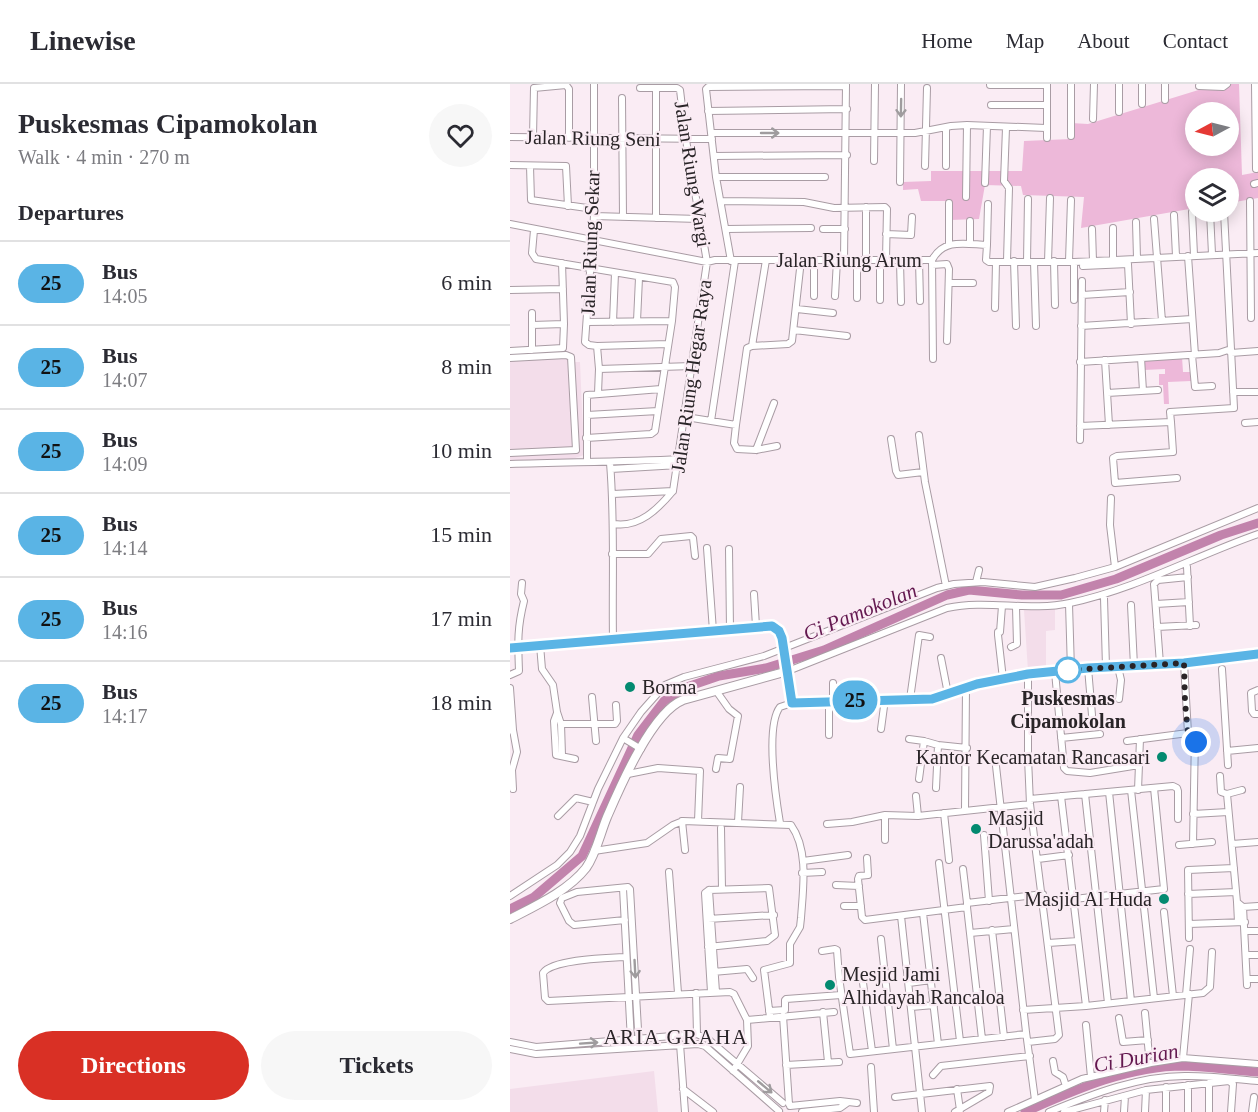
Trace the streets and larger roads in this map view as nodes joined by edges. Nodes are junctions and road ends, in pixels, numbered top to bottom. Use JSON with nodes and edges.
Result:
{"nodes":[{"id":1,"x":594,"y":84,"type":"edge"},
{"id":2,"x":875,"y":84,"type":"edge"},
{"id":3,"x":901,"y":84,"type":"edge"},
{"id":4,"x":1047,"y":84,"type":"edge"},
{"id":5,"x":1071,"y":84,"type":"edge"},
{"id":6,"x":1094,"y":84,"type":"edge"},
{"id":7,"x":1119,"y":84,"type":"edge"},
{"id":8,"x":1142,"y":84,"type":"edge"},
{"id":9,"x":1165,"y":84,"type":"edge"},
{"id":10,"x":1227,"y":84,"type":"edge"},
{"id":11,"x":1255,"y":84,"type":"edge"},
{"id":12,"x":763,"y":85,"type":"edge"},
{"id":13,"x":846,"y":85,"type":"edge"},
{"id":14,"x":990,"y":85,"type":"edge"},
{"id":15,"x":1199,"y":86,"type":"dead end"},
{"id":16,"x":640,"y":88,"type":"dead end"},
{"id":17,"x":656,"y":88,"type":"junction"},
{"id":18,"x":927,"y":88,"type":"dead end"},
{"id":19,"x":622,"y":98,"type":"dead end"},
{"id":20,"x":1165,"y":100,"type":"dead end"},
{"id":21,"x":1142,"y":104,"type":"dead end"},
{"id":22,"x":990,"y":105,"type":"dead end"},
{"id":23,"x":1047,"y":105,"type":"junction"},
{"id":24,"x":847,"y":109,"type":"junction"},
{"id":25,"x":708,"y":111,"type":"junction"},
{"id":26,"x":1119,"y":112,"type":"dead end"},
{"id":27,"x":1093,"y":119,"type":"dead end"},
{"id":28,"x":967,"y":125,"type":"junction"},
{"id":29,"x":987,"y":126,"type":"junction"},
{"id":30,"x":946,"y":127,"type":"junction"},
{"id":31,"x":1006,"y":128,"type":"junction"},
{"id":32,"x":1046,"y":128,"type":"junction"},
{"id":33,"x":925,"y":131,"type":"junction"},
{"id":34,"x":847,"y":133,"type":"junction"},
{"id":35,"x":874,"y":133,"type":"junction"},
{"id":36,"x":901,"y":133,"type":"junction"},
{"id":37,"x":712,"y":136,"type":"junction"},
{"id":38,"x":1071,"y":136,"type":"dead end"},
{"id":39,"x":510,"y":137,"type":"edge"},
{"id":40,"x":533,"y":137,"type":"junction"},
{"id":41,"x":569,"y":138,"type":"junction"},
{"id":42,"x":1047,"y":138,"type":"dead end"},
{"id":43,"x":594,"y":139,"type":"junction"},
{"id":44,"x":622,"y":140,"type":"junction"},
{"id":45,"x":656,"y":140,"type":"junction"},
{"id":46,"x":686,"y":140,"type":"junction"},
{"id":47,"x":847,"y":155,"type":"junction"},
{"id":48,"x":714,"y":156,"type":"junction"},
{"id":49,"x":874,"y":161,"type":"dead end"},
{"id":50,"x":510,"y":165,"type":"edge"},
{"id":51,"x":530,"y":166,"type":"junction"},
{"id":52,"x":926,"y":166,"type":"dead end"},
{"id":53,"x":946,"y":166,"type":"dead end"},
{"id":54,"x":1256,"y":169,"type":"dead end"},
{"id":55,"x":716,"y":177,"type":"junction"},
{"id":56,"x":825,"y":177,"type":"dead end"},
{"id":57,"x":900,"y":182,"type":"dead end"},
{"id":58,"x":985,"y":183,"type":"dead end"},
{"id":59,"x":966,"y":197,"type":"dead end"},
{"id":60,"x":1050,"y":198,"type":"dead end"},
{"id":61,"x":1028,"y":199,"type":"dead end"},
{"id":62,"x":1071,"y":200,"type":"dead end"},
{"id":63,"x":723,"y":201,"type":"junction"},
{"id":64,"x":1250,"y":201,"type":"dead end"},
{"id":65,"x":949,"y":203,"type":"dead end"},
{"id":66,"x":988,"y":204,"type":"dead end"},
{"id":67,"x":568,"y":206,"type":"junction"},
{"id":68,"x":845,"y":207,"type":"junction"},
{"id":69,"x":866,"y":207,"type":"junction"},
{"id":70,"x":594,"y":212,"type":"junction"},
{"id":71,"x":1174,"y":215,"type":"dead end"},
{"id":72,"x":623,"y":217,"type":"junction"},
{"id":73,"x":912,"y":217,"type":"dead end"},
{"id":74,"x":656,"y":218,"type":"junction"},
{"id":75,"x":699,"y":219,"type":"junction"},
{"id":76,"x":1154,"y":219,"type":"dead end"},
{"id":77,"x":970,"y":221,"type":"dead end"},
{"id":78,"x":1136,"y":222,"type":"dead end"},
{"id":79,"x":1192,"y":222,"type":"edge"},
{"id":80,"x":1210,"y":222,"type":"edge"},
{"id":81,"x":1224,"y":222,"type":"edge"},
{"id":82,"x":510,"y":224,"type":"edge"},
{"id":83,"x":811,"y":228,"type":"dead end"},
{"id":84,"x":1113,"y":228,"type":"dead end"},
{"id":85,"x":727,"y":229,"type":"junction"},
{"id":86,"x":823,"y":229,"type":"dead end"},
{"id":87,"x":845,"y":229,"type":"junction"},
{"id":88,"x":1092,"y":229,"type":"dead end"},
{"id":89,"x":534,"y":230,"type":"junction"},
{"id":90,"x":886,"y":234,"type":"junction"},
{"id":91,"x":593,"y":241,"type":"junction"},
{"id":92,"x":949,"y":244,"type":"junction"},
{"id":93,"x":970,"y":244,"type":"junction"},
{"id":94,"x":987,"y":245,"type":"junction"},
{"id":95,"x":1212,"y":254,"type":"junction"},
{"id":96,"x":1225,"y":254,"type":"junction"},
{"id":97,"x":1250,"y":254,"type":"junction"},
{"id":98,"x":1258,"y":254,"type":"edge"},
{"id":99,"x":1176,"y":256,"type":"junction"},
{"id":100,"x":1137,"y":258,"type":"junction"},
{"id":101,"x":1157,"y":258,"type":"junction"},
{"id":102,"x":1190,"y":258,"type":"junction"},
{"id":103,"x":766,"y":260,"type":"junction"},
{"id":104,"x":801,"y":260,"type":"junction"},
{"id":105,"x":814,"y":260,"type":"junction"},
{"id":106,"x":841,"y":260,"type":"junction"},
{"id":107,"x":857,"y":260,"type":"junction"},
{"id":108,"x":866,"y":260,"type":"junction"},
{"id":109,"x":883,"y":260,"type":"junction"},
{"id":110,"x":919,"y":260,"type":"junction"},
{"id":111,"x":1113,"y":260,"type":"junction"},
{"id":112,"x":733,"y":261,"type":"junction"},
{"id":113,"x":900,"y":261,"type":"junction"},
{"id":114,"x":1007,"y":261,"type":"junction"},
{"id":115,"x":1014,"y":261,"type":"junction"},
{"id":116,"x":1071,"y":261,"type":"junction"},
{"id":117,"x":1093,"y":261,"type":"junction"},
{"id":118,"x":707,"y":262,"type":"junction"},
{"id":119,"x":996,"y":262,"type":"junction"},
{"id":120,"x":1031,"y":262,"type":"junction"},
{"id":121,"x":1051,"y":262,"type":"junction"},
{"id":122,"x":562,"y":263,"type":"junction"},
{"id":123,"x":932,"y":263,"type":"junction"},
{"id":124,"x":1083,"y":266,"type":"dead end"},
{"id":125,"x":590,"y":268,"type":"junction"},
{"id":126,"x":615,"y":273,"type":"junction"},
{"id":127,"x":639,"y":278,"type":"junction"},
{"id":128,"x":1082,"y":281,"type":"dead end"},
{"id":129,"x":950,"y":283,"type":"junction"},
{"id":130,"x":973,"y":283,"type":"dead end"},
{"id":131,"x":563,"y":289,"type":"junction"},
{"id":132,"x":510,"y":290,"type":"edge"},
{"id":133,"x":1130,"y":292,"type":"junction"},
{"id":134,"x":1082,"y":295,"type":"junction"},
{"id":135,"x":814,"y":296,"type":"dead end"},
{"id":136,"x":835,"y":296,"type":"dead end"},
{"id":137,"x":857,"y":298,"type":"dead end"},
{"id":138,"x":880,"y":300,"type":"dead end"},
{"id":139,"x":1074,"y":300,"type":"dead end"},
{"id":140,"x":920,"y":301,"type":"dead end"},
{"id":141,"x":901,"y":302,"type":"dead end"},
{"id":142,"x":1055,"y":305,"type":"dead end"},
{"id":143,"x":995,"y":308,"type":"dead end"},
{"id":144,"x":797,"y":309,"type":"junction"},
{"id":145,"x":532,"y":313,"type":"dead end"},
{"id":146,"x":833,"y":313,"type":"dead end"},
{"id":147,"x":1251,"y":318,"type":"dead end"},
{"id":148,"x":1192,"y":319,"type":"junction"},
{"id":149,"x":637,"y":321,"type":"junction"},
{"id":150,"x":672,"y":321,"type":"junction"},
{"id":151,"x":1162,"y":321,"type":"junction"},
{"id":152,"x":587,"y":322,"type":"junction"},
{"id":153,"x":613,"y":322,"type":"junction"},
{"id":154,"x":564,"y":324,"type":"junction"},
{"id":155,"x":1131,"y":324,"type":"junction"},
{"id":156,"x":532,"y":325,"type":"junction"},
{"id":157,"x":1016,"y":326,"type":"dead end"},
{"id":158,"x":1036,"y":326,"type":"dead end"},
{"id":159,"x":1081,"y":326,"type":"junction"},
{"id":160,"x":794,"y":330,"type":"junction"},
{"id":161,"x":847,"y":336,"type":"dead end"},
{"id":162,"x":947,"y":341,"type":"dead end"},
{"id":163,"x":668,"y":344,"type":"junction"},
{"id":164,"x":597,"y":346,"type":"junction"},
{"id":165,"x":752,"y":346,"type":"junction"},
{"id":166,"x":532,"y":350,"type":"junction"},
{"id":167,"x":510,"y":351,"type":"edge"},
{"id":168,"x":1258,"y":351,"type":"edge"},
{"id":169,"x":1225,"y":353,"type":"junction"},
{"id":170,"x":1193,"y":355,"type":"junction"},
{"id":171,"x":510,"y":358,"type":"edge"},
{"id":172,"x":1141,"y":358,"type":"junction"},
{"id":173,"x":933,"y":359,"type":"dead end"},
{"id":174,"x":1105,"y":360,"type":"junction"},
{"id":175,"x":1080,"y":362,"type":"junction"},
{"id":176,"x":665,"y":366,"type":"junction"},
{"id":177,"x":692,"y":366,"type":"junction"},
{"id":178,"x":599,"y":369,"type":"junction"},
{"id":179,"x":1186,"y":370,"type":"dead end"},
{"id":180,"x":1194,"y":370,"type":"junction"},
{"id":181,"x":1212,"y":386,"type":"dead end"},
{"id":182,"x":661,"y":390,"type":"junction"},
{"id":183,"x":1158,"y":390,"type":"dead end"},
{"id":184,"x":1143,"y":391,"type":"junction"},
{"id":185,"x":1233,"y":392,"type":"junction"},
{"id":186,"x":1258,"y":392,"type":"edge"},
{"id":187,"x":598,"y":393,"type":"junction"},
{"id":188,"x":1107,"y":393,"type":"junction"},
{"id":189,"x":774,"y":403,"type":"dead end"},
{"id":190,"x":658,"y":411,"type":"junction"},
{"id":191,"x":586,"y":415,"type":"junction"},
{"id":192,"x":686,"y":417,"type":"junction"},
{"id":193,"x":711,"y":421,"type":"junction"},
{"id":194,"x":1171,"y":422,"type":"junction"},
{"id":195,"x":1258,"y":422,"type":"edge"},
{"id":196,"x":1245,"y":423,"type":"dead end"},
{"id":197,"x":736,"y":425,"type":"junction"},
{"id":198,"x":1109,"y":425,"type":"junction"},
{"id":199,"x":1080,"y":426,"type":"junction"},
{"id":200,"x":919,"y":435,"type":"dead end"},
{"id":201,"x":586,"y":438,"type":"junction"},
{"id":202,"x":891,"y":439,"type":"dead end"},
{"id":203,"x":1080,"y":440,"type":"dead end"},
{"id":204,"x":777,"y":446,"type":"dead end"},
{"id":205,"x":576,"y":450,"type":"junction"},
{"id":206,"x":756,"y":450,"type":"junction"},
{"id":207,"x":510,"y":453,"type":"edge"},
{"id":208,"x":584,"y":461,"type":"junction"},
{"id":209,"x":679,"y":462,"type":"junction"},
{"id":210,"x":510,"y":464,"type":"edge"},
{"id":211,"x":611,"y":466,"type":"junction"},
{"id":212,"x":923,"y":472,"type":"junction"},
{"id":213,"x":1177,"y":478,"type":"dead end"},
{"id":214,"x":674,"y":491,"type":"junction"},
{"id":215,"x":613,"y":494,"type":"junction"},
{"id":216,"x":1111,"y":498,"type":"dead end"},
{"id":217,"x":1258,"y":508,"type":"edge"},
{"id":218,"x":614,"y":524,"type":"junction"},
{"id":219,"x":1258,"y":534,"type":"edge"},
{"id":220,"x":707,"y":548,"type":"dead end"},
{"id":221,"x":729,"y":549,"type":"dead end"},
{"id":222,"x":612,"y":554,"type":"junction"},
{"id":223,"x":695,"y":556,"type":"dead end"},
{"id":224,"x":1114,"y":567,"type":"junction"},
{"id":225,"x":1187,"y":567,"type":"dead end"},
{"id":226,"x":979,"y":570,"type":"dead end"},
{"id":227,"x":1188,"y":577,"type":"junction"},
{"id":228,"x":522,"y":582,"type":"dead end"},
{"id":229,"x":976,"y":582,"type":"junction"},
{"id":230,"x":945,"y":586,"type":"junction"},
{"id":231,"x":754,"y":594,"type":"dead end"},
{"id":232,"x":1104,"y":598,"type":"dead end"},
{"id":233,"x":1189,"y":602,"type":"junction"},
{"id":234,"x":1069,"y":604,"type":"junction"},
{"id":235,"x":1156,"y":604,"type":"junction"},
{"id":236,"x":1131,"y":605,"type":"dead end"},
{"id":237,"x":1002,"y":606,"type":"junction"},
{"id":238,"x":1016,"y":607,"type":"junction"},
{"id":239,"x":756,"y":626,"type":"junction"},
{"id":240,"x":1157,"y":627,"type":"junction"},
{"id":241,"x":730,"y":629,"type":"junction"},
{"id":242,"x":713,"y":631,"type":"junction"},
{"id":243,"x":930,"y":637,"type":"dead end"},
{"id":244,"x":614,"y":640,"type":"junction"},
{"id":245,"x":540,"y":645,"type":"junction"},
{"id":246,"x":513,"y":647,"type":"edge"},
{"id":247,"x":1011,"y":647,"type":"dead end"},
{"id":248,"x":784,"y":651,"type":"junction"},
{"id":249,"x":1258,"y":654,"type":"edge"},
{"id":250,"x":941,"y":658,"type":"dead end"},
{"id":251,"x":1160,"y":664,"type":"junction"},
{"id":252,"x":1134,"y":666,"type":"junction"},
{"id":253,"x":1106,"y":667,"type":"junction"},
{"id":254,"x":1118,"y":667,"type":"junction"},
{"id":255,"x":1088,"y":668,"type":"junction"},
{"id":256,"x":1184,"y":668,"type":"junction"},
{"id":257,"x":787,"y":669,"type":"junction"},
{"id":258,"x":1222,"y":669,"type":"dead end"},
{"id":259,"x":1071,"y":670,"type":"junction"},
{"id":260,"x":1055,"y":672,"type":"junction"},
{"id":261,"x":1028,"y":674,"type":"junction"},
{"id":262,"x":510,"y":675,"type":"edge"},
{"id":263,"x":1003,"y":679,"type":"junction"},
{"id":264,"x":833,"y":683,"type":"dead end"},
{"id":265,"x":966,"y":687,"type":"junction"},
{"id":266,"x":510,"y":688,"type":"edge"},
{"id":267,"x":1258,"y":690,"type":"edge"},
{"id":268,"x":717,"y":692,"type":"junction"},
{"id":269,"x":948,"y":694,"type":"junction"},
{"id":270,"x":592,"y":698,"type":"dead end"},
{"id":271,"x":885,"y":699,"type":"junction"},
{"id":272,"x":910,"y":699,"type":"junction"},
{"id":273,"x":1119,"y":699,"type":"dead end"},
{"id":274,"x":831,"y":700,"type":"junction"},
{"id":275,"x":792,"y":703,"type":"junction"},
{"id":276,"x":616,"y":705,"type":"dead end"},
{"id":277,"x":557,"y":712,"type":"junction"},
{"id":278,"x":1258,"y":714,"type":"edge"},
{"id":279,"x":1092,"y":715,"type":"dead end"},
{"id":280,"x":561,"y":724,"type":"junction"},
{"id":281,"x":596,"y":725,"type":"junction"},
{"id":282,"x":880,"y":729,"type":"dead end"},
{"id":283,"x":512,"y":731,"type":"edge"},
{"id":284,"x":1188,"y":733,"type":"junction"},
{"id":285,"x":1100,"y":734,"type":"dead end"},
{"id":286,"x":829,"y":735,"type":"dead end"},
{"id":287,"x":1061,"y":738,"type":"junction"},
{"id":288,"x":909,"y":739,"type":"dead end"},
{"id":289,"x":1140,"y":739,"type":"junction"},
{"id":290,"x":625,"y":740,"type":"junction"},
{"id":291,"x":596,"y":741,"type":"dead end"},
{"id":292,"x":924,"y":741,"type":"junction"},
{"id":293,"x":1127,"y":741,"type":"dead end"},
{"id":294,"x":938,"y":745,"type":"junction"},
{"id":295,"x":639,"y":748,"type":"junction"},
{"id":296,"x":967,"y":748,"type":"junction"},
{"id":297,"x":1258,"y":748,"type":"edge"},
{"id":298,"x":1227,"y":751,"type":"junction"},
{"id":299,"x":562,"y":755,"type":"junction"},
{"id":300,"x":575,"y":759,"type":"dead end"},
{"id":301,"x":1139,"y":765,"type":"junction"},
{"id":302,"x":1228,"y":765,"type":"dead end"},
{"id":303,"x":996,"y":766,"type":"dead end"},
{"id":304,"x":716,"y":769,"type":"dead end"},
{"id":305,"x":628,"y":774,"type":"junction"},
{"id":306,"x":1220,"y":776,"type":"dead end"},
{"id":307,"x":919,"y":779,"type":"dead end"},
{"id":308,"x":740,"y":787,"type":"dead end"},
{"id":309,"x":936,"y":788,"type":"dead end"},
{"id":310,"x":1154,"y":788,"type":"junction"},
{"id":311,"x":513,"y":789,"type":"dead end"},
{"id":312,"x":1134,"y":790,"type":"junction"},
{"id":313,"x":1242,"y":790,"type":"dead end"},
{"id":314,"x":1109,"y":792,"type":"junction"},
{"id":315,"x":1085,"y":794,"type":"junction"},
{"id":316,"x":1227,"y":794,"type":"junction"},
{"id":317,"x":916,"y":796,"type":"dead end"},
{"id":318,"x":1062,"y":796,"type":"junction"},
{"id":319,"x":593,"y":802,"type":"junction"},
{"id":320,"x":1030,"y":802,"type":"junction"},
{"id":321,"x":1000,"y":806,"type":"junction"},
{"id":322,"x":965,"y":810,"type":"junction"},
{"id":323,"x":1228,"y":812,"type":"junction"},
{"id":324,"x":944,"y":813,"type":"junction"},
{"id":325,"x":1193,"y":814,"type":"junction"},
{"id":326,"x":558,"y":816,"type":"dead end"},
{"id":327,"x":885,"y":816,"type":"junction"},
{"id":328,"x":918,"y":816,"type":"junction"},
{"id":329,"x":1178,"y":819,"type":"dead end"},
{"id":330,"x":698,"y":820,"type":"junction"},
{"id":331,"x":682,"y":821,"type":"junction"},
{"id":332,"x":738,"y":822,"type":"junction"},
{"id":333,"x":780,"y":823,"type":"junction"},
{"id":334,"x":827,"y":824,"type":"dead end"},
{"id":335,"x":721,"y":828,"type":"dead end"},
{"id":336,"x":984,"y":835,"type":"dead end"},
{"id":337,"x":885,"y":840,"type":"dead end"},
{"id":338,"x":1212,"y":842,"type":"dead end"},
{"id":339,"x":1258,"y":842,"type":"edge"},
{"id":340,"x":1193,"y":844,"type":"junction"},
{"id":341,"x":1232,"y":844,"type":"junction"},
{"id":342,"x":1179,"y":845,"type":"dead end"},
{"id":343,"x":685,"y":850,"type":"dead end"},
{"id":344,"x":594,"y":851,"type":"junction"},
{"id":345,"x":848,"y":855,"type":"dead end"},
{"id":346,"x":1069,"y":855,"type":"junction"},
{"id":347,"x":867,"y":858,"type":"dead end"},
{"id":348,"x":1038,"y":859,"type":"junction"},
{"id":349,"x":949,"y":860,"type":"dead end"},
{"id":350,"x":803,"y":861,"type":"junction"},
{"id":351,"x":939,"y":863,"type":"dead end"},
{"id":352,"x":1234,"y":868,"type":"junction"},
{"id":353,"x":963,"y":869,"type":"dead end"},
{"id":354,"x":669,"y":872,"type":"dead end"},
{"id":355,"x":822,"y":872,"type":"dead end"},
{"id":356,"x":802,"y":873,"type":"junction"},
{"id":357,"x":836,"y":885,"type":"dead end"},
{"id":358,"x":859,"y":886,"type":"junction"},
{"id":359,"x":623,"y":888,"type":"junction"},
{"id":360,"x":722,"y":889,"type":"junction"},
{"id":361,"x":1142,"y":891,"type":"junction"},
{"id":362,"x":1236,"y":892,"type":"junction"},
{"id":363,"x":1120,"y":893,"type":"junction"},
{"id":364,"x":1043,"y":894,"type":"junction"},
{"id":365,"x":1188,"y":894,"type":"junction"},
{"id":366,"x":510,"y":896,"type":"edge"},
{"id":367,"x":1096,"y":896,"type":"junction"},
{"id":368,"x":1011,"y":898,"type":"junction"},
{"id":369,"x":1074,"y":899,"type":"junction"},
{"id":370,"x":989,"y":901,"type":"junction"},
{"id":371,"x":1237,"y":902,"type":"junction"},
{"id":372,"x":967,"y":905,"type":"junction"},
{"id":373,"x":844,"y":906,"type":"dead end"},
{"id":374,"x":861,"y":906,"type":"junction"},
{"id":375,"x":1258,"y":906,"type":"edge"},
{"id":376,"x":1243,"y":907,"type":"junction"},
{"id":377,"x":944,"y":910,"type":"junction"},
{"id":378,"x":1164,"y":912,"type":"dead end"},
{"id":379,"x":923,"y":913,"type":"junction"},
{"id":380,"x":774,"y":915,"type":"junction"},
{"id":381,"x":901,"y":916,"type":"junction"},
{"id":382,"x":510,"y":919,"type":"edge"},
{"id":383,"x":709,"y":919,"type":"junction"},
{"id":384,"x":625,"y":920,"type":"junction"},
{"id":385,"x":1242,"y":922,"type":"junction"},
{"id":386,"x":1189,"y":924,"type":"junction"},
{"id":387,"x":1014,"y":929,"type":"junction"},
{"id":388,"x":992,"y":930,"type":"junction"},
{"id":389,"x":1245,"y":931,"type":"junction"},
{"id":390,"x":1258,"y":931,"type":"edge"},
{"id":391,"x":970,"y":933,"type":"junction"},
{"id":392,"x":1189,"y":938,"type":"dead end"},
{"id":393,"x":881,"y":939,"type":"dead end"},
{"id":394,"x":629,"y":940,"type":"junction"},
{"id":395,"x":1078,"y":941,"type":"junction"},
{"id":396,"x":1048,"y":943,"type":"junction"},
{"id":397,"x":711,"y":947,"type":"junction"},
{"id":398,"x":1190,"y":949,"type":"dead end"},
{"id":399,"x":822,"y":951,"type":"dead end"},
{"id":400,"x":1212,"y":952,"type":"dead end"},
{"id":401,"x":1246,"y":955,"type":"junction"},
{"id":402,"x":1258,"y":955,"type":"edge"},
{"id":403,"x":626,"y":957,"type":"junction"},
{"id":404,"x":712,"y":972,"type":"junction"},
{"id":405,"x":862,"y":975,"type":"dead end"},
{"id":406,"x":753,"y":978,"type":"dead end"},
{"id":407,"x":1258,"y":978,"type":"edge"},
{"id":408,"x":931,"y":980,"type":"junction"},
{"id":409,"x":909,"y":983,"type":"junction"},
{"id":410,"x":713,"y":992,"type":"junction"},
{"id":411,"x":678,"y":993,"type":"junction"},
{"id":412,"x":696,"y":993,"type":"junction"},
{"id":413,"x":1188,"y":994,"type":"junction"},
{"id":414,"x":841,"y":995,"type":"junction"},
{"id":415,"x":1173,"y":996,"type":"junction"},
{"id":416,"x":628,"y":997,"type":"junction"},
{"id":417,"x":636,"y":997,"type":"junction"},
{"id":418,"x":1154,"y":998,"type":"junction"},
{"id":419,"x":1131,"y":1000,"type":"junction"},
{"id":420,"x":1108,"y":1003,"type":"junction"},
{"id":421,"x":934,"y":1005,"type":"junction"},
{"id":422,"x":1086,"y":1006,"type":"junction"},
{"id":423,"x":911,"y":1007,"type":"junction"},
{"id":424,"x":1056,"y":1008,"type":"junction"},
{"id":425,"x":1023,"y":1010,"type":"junction"},
{"id":426,"x":823,"y":1012,"type":"junction"},
{"id":427,"x":834,"y":1012,"type":"dead end"},
{"id":428,"x":1145,"y":1013,"type":"dead end"},
{"id":429,"x":770,"y":1014,"type":"junction"},
{"id":430,"x":783,"y":1016,"type":"junction"},
{"id":431,"x":1119,"y":1018,"type":"dead end"},
{"id":432,"x":747,"y":1020,"type":"junction"},
{"id":433,"x":1086,"y":1025,"type":"dead end"},
{"id":434,"x":697,"y":1034,"type":"junction"},
{"id":435,"x":1026,"y":1034,"type":"junction"},
{"id":436,"x":1004,"y":1037,"type":"junction"},
{"id":437,"x":635,"y":1039,"type":"junction"},
{"id":438,"x":982,"y":1039,"type":"junction"},
{"id":439,"x":1148,"y":1040,"type":"junction"},
{"id":440,"x":960,"y":1041,"type":"junction"},
{"id":441,"x":510,"y":1042,"type":"edge"},
{"id":442,"x":1028,"y":1042,"type":"junction"},
{"id":443,"x":680,"y":1044,"type":"junction"},
{"id":444,"x":938,"y":1044,"type":"junction"},
{"id":445,"x":916,"y":1046,"type":"junction"},
{"id":446,"x":639,"y":1047,"type":"junction"},
{"id":447,"x":631,"y":1048,"type":"junction"},
{"id":448,"x":510,"y":1049,"type":"edge"},
{"id":449,"x":893,"y":1049,"type":"junction"},
{"id":450,"x":536,"y":1050,"type":"junction"},
{"id":451,"x":872,"y":1051,"type":"junction"},
{"id":452,"x":1149,"y":1055,"type":"dead end"},
{"id":453,"x":1029,"y":1056,"type":"junction"},
{"id":454,"x":1183,"y":1058,"type":"junction"},
{"id":455,"x":1053,"y":1061,"type":"dead end"},
{"id":456,"x":828,"y":1062,"type":"junction"},
{"id":457,"x":839,"y":1062,"type":"dead end"},
{"id":458,"x":738,"y":1064,"type":"junction"},
{"id":459,"x":1258,"y":1064,"type":"edge"},
{"id":460,"x":786,"y":1065,"type":"junction"},
{"id":461,"x":871,"y":1067,"type":"dead end"},
{"id":462,"x":733,"y":1071,"type":"junction"},
{"id":463,"x":933,"y":1075,"type":"dead end"},
{"id":464,"x":1091,"y":1077,"type":"junction"},
{"id":465,"x":1258,"y":1081,"type":"edge"},
{"id":466,"x":1209,"y":1083,"type":"junction"},
{"id":467,"x":1188,"y":1085,"type":"junction"},
{"id":468,"x":1066,"y":1086,"type":"junction"},
{"id":469,"x":1166,"y":1086,"type":"junction"},
{"id":470,"x":683,"y":1089,"type":"junction"},
{"id":471,"x":957,"y":1089,"type":"junction"},
{"id":472,"x":1146,"y":1090,"type":"junction"},
{"id":473,"x":920,"y":1094,"type":"junction"},
{"id":474,"x":1125,"y":1095,"type":"junction"},
{"id":475,"x":895,"y":1096,"type":"dead end"},
{"id":476,"x":1254,"y":1097,"type":"dead end"},
{"id":477,"x":1035,"y":1100,"type":"junction"},
{"id":478,"x":1105,"y":1100,"type":"junction"},
{"id":479,"x":856,"y":1103,"type":"dead end"},
{"id":480,"x":788,"y":1106,"type":"edge"},
{"id":481,"x":840,"y":1107,"type":"edge"},
{"id":482,"x":1084,"y":1108,"type":"edge"},
{"id":483,"x":957,"y":1111,"type":"edge"},
{"id":484,"x":685,"y":1112,"type":"edge"},
{"id":485,"x":702,"y":1112,"type":"edge"},
{"id":486,"x":713,"y":1112,"type":"edge"},
{"id":487,"x":779,"y":1112,"type":"edge"},
{"id":488,"x":802,"y":1112,"type":"edge"},
{"id":489,"x":874,"y":1112,"type":"edge"},
{"id":490,"x":922,"y":1112,"type":"edge"},
{"id":491,"x":1008,"y":1112,"type":"edge"},
{"id":492,"x":1049,"y":1112,"type":"edge"},
{"id":493,"x":1064,"y":1112,"type":"edge"},
{"id":494,"x":1104,"y":1112,"type":"edge"},
{"id":495,"x":1124,"y":1112,"type":"edge"},
{"id":496,"x":1145,"y":1112,"type":"edge"},
{"id":497,"x":1166,"y":1112,"type":"edge"},
{"id":498,"x":1188,"y":1112,"type":"edge"},
{"id":499,"x":1209,"y":1112,"type":"edge"},
{"id":500,"x":1231,"y":1112,"type":"edge"},
{"id":501,"x":1252,"y":1112,"type":"edge"}],
"edges":[{"from":1,"to":43,"type":"street","name":"Jalan Riung Sekar"},
{"from":2,"to":35,"type":"street"},
{"from":3,"to":36,"type":"street","one_way":true},
{"from":4,"to":14,"type":"street"},
{"from":4,"to":23,"type":"street"},
{"from":5,"to":38,"type":"street"},
{"from":6,"to":27,"type":"street"},
{"from":7,"to":26,"type":"street"},
{"from":8,"to":21,"type":"street"},
{"from":9,"to":20,"type":"street"},
{"from":10,"to":15,"type":"street"},
{"from":11,"to":54,"type":"street"},
{"from":12,"to":13,"type":"street"},
{"from":12,"to":25,"type":"street"},
{"from":13,"to":24,"type":"street"},
{"from":16,"to":17,"type":"street","name":"Jalan Riung Wargi"},
{"from":17,"to":45,"type":"street"},
{"from":17,"to":46,"type":"street","name":"Jalan Riung Wargi"},
{"from":18,"to":33,"type":"street"},
{"from":19,"to":44,"type":"street"},
{"from":22,"to":23,"type":"street"},
{"from":23,"to":32,"type":"street"},
{"from":24,"to":25,"type":"street"},
{"from":24,"to":34,"type":"street"},
{"from":25,"to":37,"type":"street"},
{"from":28,"to":29,"type":"street","name":"Jalan Riung Seni"},
{"from":28,"to":30,"type":"street","name":"Jalan Riung Seni"},
{"from":28,"to":59,"type":"street"},
{"from":29,"to":31,"type":"street","name":"Jalan Riung Seni"},
{"from":29,"to":58,"type":"street"},
{"from":30,"to":33,"type":"street","name":"Jalan Riung Seni"},
{"from":30,"to":53,"type":"street"},
{"from":31,"to":32,"type":"street","name":"Jalan Riung Seni"},
{"from":31,"to":114,"type":"street"},
{"from":32,"to":42,"type":"street"},
{"from":33,"to":36,"type":"street","name":"Jalan Riung Seni"},
{"from":33,"to":52,"type":"street"},
{"from":34,"to":35,"type":"street","name":"Jalan Riung Seni"},
{"from":37,"to":34,"type":"street","name":"Jalan Riung Seni","one_way":true},
{"from":34,"to":47,"type":"street"},
{"from":35,"to":36,"type":"street","name":"Jalan Riung Seni"},
{"from":35,"to":49,"type":"street"},
{"from":36,"to":57,"type":"street"},
{"from":37,"to":46,"type":"street","name":"Jalan Riung Seni"},
{"from":37,"to":48,"type":"street"},
{"from":39,"to":40,"type":"street","name":"Jalan Riung Seni"},
{"from":40,"to":41,"type":"street","name":"Jalan Riung Seni"},
{"from":40,"to":41,"type":"street"},
{"from":41,"to":43,"type":"street","name":"Jalan Riung Seni"},
{"from":43,"to":44,"type":"street","name":"Jalan Riung Seni"},
{"from":43,"to":70,"type":"street","name":"Jalan Riung Sekar"},
{"from":44,"to":45,"type":"street","name":"Jalan Riung Seni"},
{"from":44,"to":72,"type":"street"},
{"from":45,"to":46,"type":"street","name":"Jalan Riung Seni"},
{"from":45,"to":74,"type":"street"},
{"from":46,"to":75,"type":"street","name":"Jalan Riung Wargi"},
{"from":47,"to":48,"type":"street"},
{"from":47,"to":68,"type":"street"},
{"from":48,"to":55,"type":"street"},
{"from":50,"to":51,"type":"street"},
{"from":51,"to":67,"type":"street"},
{"from":51,"to":67,"type":"street"},
{"from":55,"to":56,"type":"street"},
{"from":55,"to":63,"type":"street"},
{"from":60,"to":121,"type":"street"},
{"from":61,"to":120,"type":"street"},
{"from":62,"to":116,"type":"street"},
{"from":63,"to":68,"type":"street"},
{"from":63,"to":85,"type":"street"},
{"from":64,"to":97,"type":"street"},
{"from":65,"to":92,"type":"street"},
{"from":66,"to":94,"type":"street"},
{"from":67,"to":70,"type":"street"},
{"from":68,"to":69,"type":"street"},
{"from":68,"to":87,"type":"street"},
{"from":69,"to":90,"type":"street"},
{"from":69,"to":108,"type":"street"},
{"from":70,"to":72,"type":"street"},
{"from":70,"to":91,"type":"street","name":"Jalan Riung Sekar"},
{"from":71,"to":99,"type":"street"},
{"from":72,"to":74,"type":"street"},
{"from":73,"to":90,"type":"street"},
{"from":74,"to":75,"type":"street"},
{"from":75,"to":118,"type":"street","name":"Jalan Riung Wargi"},
{"from":76,"to":101,"type":"street"},
{"from":77,"to":93,"type":"street"},
{"from":78,"to":100,"type":"street"},
{"from":79,"to":102,"type":"street"},
{"from":80,"to":95,"type":"street"},
{"from":81,"to":96,"type":"street"},
{"from":82,"to":89,"type":"street","name":"Jalan Riung Arum"},
{"from":83,"to":85,"type":"street"},
{"from":84,"to":111,"type":"street"},
{"from":85,"to":112,"type":"street"},
{"from":86,"to":87,"type":"street"},
{"from":87,"to":106,"type":"street"},
{"from":88,"to":117,"type":"street"},
{"from":89,"to":91,"type":"street","name":"Jalan Riung Arum"},
{"from":89,"to":122,"type":"street"},
{"from":90,"to":109,"type":"street"},
{"from":91,"to":118,"type":"street","name":"Jalan Riung Arum"},
{"from":91,"to":125,"type":"street","name":"Jalan Riung Sekar"},
{"from":92,"to":93,"type":"street","name":"Jalan Riung Arum"},
{"from":92,"to":123,"type":"street","name":"Jalan Riung Arum"},
{"from":93,"to":94,"type":"street","name":"Jalan Riung Arum"},
{"from":94,"to":119,"type":"street"},
{"from":95,"to":96,"type":"street"},
{"from":95,"to":102,"type":"street"},
{"from":96,"to":97,"type":"street"},
{"from":96,"to":169,"type":"street"},
{"from":97,"to":98,"type":"street"},
{"from":97,"to":147,"type":"street"},
{"from":99,"to":101,"type":"street"},
{"from":99,"to":102,"type":"street"},
{"from":100,"to":101,"type":"street"},
{"from":100,"to":111,"type":"street"},
{"from":101,"to":151,"type":"street"},
{"from":102,"to":148,"type":"street"},
{"from":103,"to":104,"type":"street","name":"Jalan Riung Arum"},
{"from":103,"to":112,"type":"street","name":"Jalan Riung Arum"},
{"from":103,"to":165,"type":"street"},
{"from":104,"to":105,"type":"street","name":"Jalan Riung Arum"},
{"from":104,"to":144,"type":"street"},
{"from":105,"to":106,"type":"street","name":"Jalan Riung Arum"},
{"from":105,"to":135,"type":"street"},
{"from":106,"to":107,"type":"street","name":"Jalan Riung Arum"},
{"from":106,"to":136,"type":"street"},
{"from":107,"to":108,"type":"street","name":"Jalan Riung Arum"},
{"from":107,"to":137,"type":"street"},
{"from":108,"to":109,"type":"street","name":"Jalan Riung Arum"},
{"from":109,"to":113,"type":"street","name":"Jalan Riung Arum"},
{"from":109,"to":138,"type":"street"},
{"from":110,"to":113,"type":"street","name":"Jalan Riung Arum"},
{"from":110,"to":123,"type":"street","name":"Jalan Riung Arum"},
{"from":110,"to":140,"type":"street"},
{"from":111,"to":117,"type":"street"},
{"from":112,"to":118,"type":"street","name":"Jalan Riung Arum"},
{"from":112,"to":193,"type":"street"},
{"from":113,"to":141,"type":"street"},
{"from":114,"to":115,"type":"street"},
{"from":114,"to":119,"type":"street"},
{"from":115,"to":120,"type":"street"},
{"from":115,"to":157,"type":"street"},
{"from":116,"to":117,"type":"street"},
{"from":116,"to":121,"type":"street"},
{"from":116,"to":139,"type":"street"},
{"from":118,"to":177,"type":"street","name":"Jalan Riung Hegar Raya"},
{"from":119,"to":143,"type":"street"},
{"from":120,"to":121,"type":"street"},
{"from":120,"to":158,"type":"street"},
{"from":121,"to":142,"type":"street"},
{"from":122,"to":125,"type":"street"},
{"from":122,"to":131,"type":"street"},
{"from":123,"to":129,"type":"street"},
{"from":123,"to":173,"type":"street"},
{"from":124,"to":133,"type":"street"},
{"from":125,"to":126,"type":"street"},
{"from":125,"to":152,"type":"street","name":"Jalan Riung Sekar"},
{"from":126,"to":127,"type":"street"},
{"from":126,"to":153,"type":"street"},
{"from":127,"to":149,"type":"street"},
{"from":127,"to":150,"type":"street"},
{"from":128,"to":134,"type":"street"},
{"from":129,"to":130,"type":"street"},
{"from":129,"to":162,"type":"street"},
{"from":131,"to":132,"type":"street"},
{"from":131,"to":154,"type":"street"},
{"from":133,"to":134,"type":"street"},
{"from":133,"to":155,"type":"street"},
{"from":134,"to":159,"type":"street"},
{"from":144,"to":146,"type":"street"},
{"from":144,"to":160,"type":"street"},
{"from":145,"to":156,"type":"street"},
{"from":148,"to":151,"type":"street"},
{"from":148,"to":170,"type":"street"},
{"from":149,"to":150,"type":"street"},
{"from":149,"to":153,"type":"street"},
{"from":150,"to":163,"type":"street"},
{"from":151,"to":155,"type":"street"},
{"from":152,"to":153,"type":"street"},
{"from":152,"to":164,"type":"street","name":"Jalan Riung Sekar"},
{"from":154,"to":156,"type":"street"},
{"from":154,"to":166,"type":"street"},
{"from":155,"to":159,"type":"street"},
{"from":156,"to":166,"type":"street"},
{"from":159,"to":175,"type":"street"},
{"from":160,"to":161,"type":"street"},
{"from":160,"to":165,"type":"street"},
{"from":163,"to":164,"type":"street"},
{"from":163,"to":176,"type":"street"},
{"from":164,"to":178,"type":"street","name":"Jalan Riung Sekar"},
{"from":165,"to":197,"type":"street"},
{"from":166,"to":167,"type":"street"},
{"from":168,"to":169,"type":"street"},
{"from":169,"to":170,"type":"street"},
{"from":169,"to":185,"type":"street"},
{"from":170,"to":172,"type":"street"},
{"from":170,"to":180,"type":"street"},
{"from":171,"to":205,"type":"street"},
{"from":172,"to":174,"type":"street"},
{"from":172,"to":184,"type":"street"},
{"from":174,"to":175,"type":"street"},
{"from":174,"to":188,"type":"street"},
{"from":175,"to":199,"type":"street"},
{"from":176,"to":177,"type":"street"},
{"from":176,"to":178,"type":"street"},
{"from":176,"to":182,"type":"street"},
{"from":177,"to":192,"type":"street","name":"Jalan Riung Hegar Raya"},
{"from":178,"to":187,"type":"street","name":"Jalan Riung Sekar"},
{"from":179,"to":180,"type":"street"},
{"from":180,"to":181,"type":"street"},
{"from":182,"to":187,"type":"street"},
{"from":182,"to":190,"type":"street"},
{"from":183,"to":184,"type":"street"},
{"from":184,"to":188,"type":"street"},
{"from":185,"to":186,"type":"street"},
{"from":185,"to":194,"type":"street"},
{"from":187,"to":191,"type":"street"},
{"from":188,"to":198,"type":"street"},
{"from":189,"to":206,"type":"street"},
{"from":190,"to":191,"type":"street"},
{"from":190,"to":201,"type":"street"},
{"from":191,"to":201,"type":"street"},
{"from":192,"to":193,"type":"street"},
{"from":192,"to":209,"type":"street","name":"Jalan Riung Hegar Raya"},
{"from":193,"to":197,"type":"street"},
{"from":194,"to":198,"type":"street"},
{"from":194,"to":213,"type":"street"},
{"from":195,"to":196,"type":"street"},
{"from":197,"to":206,"type":"street"},
{"from":198,"to":199,"type":"street"},
{"from":199,"to":203,"type":"street"},
{"from":200,"to":212,"type":"street"},
{"from":201,"to":208,"type":"street"},
{"from":202,"to":212,"type":"street"},
{"from":204,"to":206,"type":"street"},
{"from":205,"to":207,"type":"street"},
{"from":205,"to":208,"type":"street"},
{"from":208,"to":210,"type":"street"},
{"from":208,"to":211,"type":"street"},
{"from":209,"to":211,"type":"street"},
{"from":209,"to":214,"type":"street","name":"Jalan Riung Hegar Raya"},
{"from":211,"to":215,"type":"street"},
{"from":212,"to":230,"type":"street"},
{"from":214,"to":215,"type":"street"},
{"from":214,"to":218,"type":"street","name":"Jalan Riung Hegar Raya"},
{"from":215,"to":218,"type":"street"},
{"from":216,"to":224,"type":"street"},
{"from":217,"to":224,"type":"street"},
{"from":218,"to":222,"type":"street"},
{"from":219,"to":234,"type":"street"},
{"from":220,"to":242,"type":"street"},
{"from":221,"to":241,"type":"street"},
{"from":222,"to":223,"type":"street"},
{"from":222,"to":244,"type":"street"},
{"from":224,"to":229,"type":"street"},
{"from":225,"to":227,"type":"street"},
{"from":226,"to":229,"type":"street"},
{"from":227,"to":233,"type":"street"},
{"from":227,"to":235,"type":"street"},
{"from":228,"to":246,"type":"street"},
{"from":229,"to":230,"type":"street"},
{"from":230,"to":248,"type":"street"},
{"from":231,"to":239,"type":"street"},
{"from":232,"to":253,"type":"street"},
{"from":233,"to":235,"type":"street"},
{"from":233,"to":240,"type":"street"},
{"from":234,"to":238,"type":"street"},
{"from":234,"to":259,"type":"street"},
{"from":235,"to":240,"type":"street"},
{"from":236,"to":252,"type":"street"},
{"from":237,"to":238,"type":"street"},
{"from":237,"to":257,"type":"street"},
{"from":237,"to":263,"type":"street"},
{"from":238,"to":247,"type":"street"},
{"from":239,"to":241,"type":"street"},
{"from":239,"to":248,"type":"street"},
{"from":240,"to":251,"type":"street"},
{"from":241,"to":242,"type":"street"},
{"from":242,"to":244,"type":"street"},
{"from":243,"to":272,"type":"street"},
{"from":244,"to":245,"type":"street"},
{"from":245,"to":246,"type":"street"},
{"from":245,"to":277,"type":"street"},
{"from":246,"to":262,"type":"street"},
{"from":248,"to":257,"type":"street"},
{"from":248,"to":290,"type":"street"},
{"from":249,"to":256,"type":"street"},
{"from":250,"to":269,"type":"street"},
{"from":251,"to":252,"type":"street"},
{"from":251,"to":256,"type":"street"},
{"from":252,"to":254,"type":"street"},
{"from":253,"to":254,"type":"street"},
{"from":253,"to":255,"type":"street"},
{"from":254,"to":273,"type":"street"},
{"from":255,"to":259,"type":"street"},
{"from":255,"to":279,"type":"street"},
{"from":256,"to":284,"type":"street"},
{"from":257,"to":268,"type":"street"},
{"from":257,"to":275,"type":"street"},
{"from":258,"to":298,"type":"street"},
{"from":259,"to":260,"type":"street"},
{"from":260,"to":261,"type":"street"},
{"from":260,"to":287,"type":"street"},
{"from":261,"to":263,"type":"street"},
{"from":261,"to":320,"type":"street"},
{"from":263,"to":265,"type":"street"},
{"from":264,"to":274,"type":"street"},
{"from":265,"to":269,"type":"street"},
{"from":265,"to":296,"type":"street"},
{"from":266,"to":283,"type":"street"},
{"from":267,"to":278,"type":"street"},
{"from":268,"to":295,"type":"street"},
{"from":268,"to":304,"type":"street"},
{"from":269,"to":272,"type":"street"},
{"from":270,"to":281,"type":"street"},
{"from":271,"to":272,"type":"street"},
{"from":271,"to":274,"type":"street"},
{"from":271,"to":282,"type":"street"},
{"from":274,"to":275,"type":"street"},
{"from":274,"to":286,"type":"street"},
{"from":275,"to":333,"type":"street"},
{"from":276,"to":281,"type":"street"},
{"from":277,"to":280,"type":"street"},
{"from":277,"to":299,"type":"street"},
{"from":280,"to":281,"type":"street"},
{"from":280,"to":299,"type":"street"},
{"from":281,"to":291,"type":"street"},
{"from":283,"to":311,"type":"street"},
{"from":284,"to":289,"type":"street"},
{"from":284,"to":325,"type":"street"},
{"from":285,"to":287,"type":"street"},
{"from":287,"to":301,"type":"street"},
{"from":288,"to":292,"type":"street"},
{"from":289,"to":293,"type":"street"},
{"from":289,"to":301,"type":"street"},
{"from":290,"to":295,"type":"street"},
{"from":290,"to":319,"type":"street"},
{"from":292,"to":294,"type":"street"},
{"from":292,"to":307,"type":"street"},
{"from":294,"to":296,"type":"street"},
{"from":294,"to":309,"type":"street"},
{"from":295,"to":305,"type":"street"},
{"from":296,"to":322,"type":"street"},
{"from":297,"to":298,"type":"street"},
{"from":298,"to":302,"type":"street"},
{"from":299,"to":300,"type":"street"},
{"from":301,"to":312,"type":"street"},
{"from":303,"to":321,"type":"street"},
{"from":305,"to":330,"type":"street"},
{"from":305,"to":344,"type":"street"},
{"from":306,"to":316,"type":"street"},
{"from":308,"to":332,"type":"street"},
{"from":310,"to":312,"type":"street"},
{"from":310,"to":329,"type":"street"},
{"from":310,"to":361,"type":"street"},
{"from":312,"to":314,"type":"street"},
{"from":312,"to":361,"type":"street"},
{"from":313,"to":316,"type":"street"},
{"from":314,"to":315,"type":"street"},
{"from":314,"to":363,"type":"street"},
{"from":315,"to":318,"type":"street"},
{"from":315,"to":367,"type":"street"},
{"from":316,"to":323,"type":"street"},
{"from":317,"to":328,"type":"street"},
{"from":318,"to":320,"type":"street"},
{"from":318,"to":346,"type":"street"},
{"from":319,"to":326,"type":"street"},
{"from":319,"to":366,"type":"street"},
{"from":320,"to":321,"type":"street"},
{"from":320,"to":348,"type":"street"},
{"from":321,"to":322,"type":"street"},
{"from":321,"to":368,"type":"street"},
{"from":322,"to":324,"type":"street"},
{"from":323,"to":325,"type":"street"},
{"from":323,"to":341,"type":"street"},
{"from":324,"to":328,"type":"street"},
{"from":324,"to":349,"type":"street"},
{"from":325,"to":340,"type":"street"},
{"from":327,"to":328,"type":"street"},
{"from":327,"to":334,"type":"street"},
{"from":327,"to":337,"type":"street"},
{"from":330,"to":331,"type":"street"},
{"from":330,"to":332,"type":"street"},
{"from":331,"to":343,"type":"street"},
{"from":331,"to":344,"type":"street"},
{"from":332,"to":333,"type":"street"},
{"from":333,"to":350,"type":"street"},
{"from":335,"to":360,"type":"street"},
{"from":336,"to":370,"type":"street"},
{"from":338,"to":340,"type":"street"},
{"from":339,"to":341,"type":"street"},
{"from":340,"to":342,"type":"street"},
{"from":341,"to":352,"type":"street"},
{"from":344,"to":382,"type":"street"},
{"from":345,"to":350,"type":"street"},
{"from":346,"to":348,"type":"street"},
{"from":346,"to":369,"type":"street"},
{"from":347,"to":358,"type":"street"},
{"from":348,"to":364,"type":"street"},
{"from":350,"to":356,"type":"street"},
{"from":351,"to":377,"type":"street"},
{"from":352,"to":362,"type":"street"},
{"from":352,"to":365,"type":"street"},
{"from":353,"to":372,"type":"street"},
{"from":354,"to":411,"type":"street"},
{"from":355,"to":356,"type":"street"},
{"from":356,"to":429,"type":"street"},
{"from":357,"to":358,"type":"street"},
{"from":358,"to":374,"type":"street"},
{"from":359,"to":384,"type":"street"},
{"from":359,"to":384,"type":"street"},
{"from":359,"to":394,"type":"street"},
{"from":360,"to":380,"type":"street"},
{"from":360,"to":383,"type":"street"},
{"from":361,"to":363,"type":"street"},
{"from":361,"to":418,"type":"street"},
{"from":362,"to":365,"type":"street"},
{"from":362,"to":371,"type":"street"},
{"from":363,"to":367,"type":"street"},
{"from":363,"to":419,"type":"street"},
{"from":364,"to":368,"type":"street"},
{"from":364,"to":396,"type":"street"},
{"from":365,"to":386,"type":"street"},
{"from":367,"to":369,"type":"street"},
{"from":367,"to":420,"type":"street"},
{"from":368,"to":370,"type":"street"},
{"from":368,"to":387,"type":"street"},
{"from":369,"to":395,"type":"street"},
{"from":370,"to":372,"type":"street"},
{"from":371,"to":376,"type":"street"},
{"from":371,"to":385,"type":"street"},
{"from":372,"to":377,"type":"street"},
{"from":372,"to":391,"type":"street"},
{"from":373,"to":374,"type":"street"},
{"from":374,"to":381,"type":"street"},
{"from":375,"to":376,"type":"street"},
{"from":376,"to":385,"type":"street"},
{"from":377,"to":379,"type":"street"},
{"from":377,"to":440,"type":"street"},
{"from":378,"to":415,"type":"street"},
{"from":379,"to":381,"type":"street"},
{"from":379,"to":408,"type":"street"},
{"from":380,"to":383,"type":"street"},
{"from":380,"to":397,"type":"street"},
{"from":381,"to":409,"type":"street"},
{"from":383,"to":397,"type":"street"},
{"from":384,"to":394,"type":"street"},
{"from":385,"to":386,"type":"street"},
{"from":385,"to":389,"type":"street"},
{"from":386,"to":392,"type":"street"},
{"from":387,"to":388,"type":"street"},
{"from":387,"to":425,"type":"street"},
{"from":388,"to":391,"type":"street"},
{"from":388,"to":436,"type":"street"},
{"from":389,"to":390,"type":"street"},
{"from":389,"to":401,"type":"street"},
{"from":391,"to":438,"type":"street"},
{"from":393,"to":449,"type":"street"},
{"from":394,"to":403,"type":"street"},
{"from":394,"to":417,"type":"street","one_way":true},
{"from":395,"to":396,"type":"street"},
{"from":395,"to":422,"type":"street"},
{"from":396,"to":424,"type":"street"},
{"from":397,"to":404,"type":"street"},
{"from":398,"to":413,"type":"street"},
{"from":399,"to":414,"type":"street"},
{"from":400,"to":413,"type":"street"},
{"from":401,"to":402,"type":"street"},
{"from":401,"to":407,"type":"street"},
{"from":403,"to":416,"type":"street"},
{"from":403,"to":416,"type":"street"},
{"from":404,"to":406,"type":"street"},
{"from":404,"to":410,"type":"street"},
{"from":405,"to":451,"type":"street"},
{"from":408,"to":409,"type":"street"},
{"from":408,"to":421,"type":"street"},
{"from":409,"to":423,"type":"street"},
{"from":410,"to":412,"type":"street"},
{"from":410,"to":432,"type":"street"},
{"from":411,"to":412,"type":"street"},
{"from":411,"to":417,"type":"street"},
{"from":412,"to":434,"type":"street"},
{"from":413,"to":415,"type":"street"},
{"from":413,"to":454,"type":"street"},
{"from":414,"to":429,"type":"street"},
{"from":414,"to":451,"type":"street"},
{"from":415,"to":418,"type":"street"},
{"from":416,"to":417,"type":"street"},
{"from":416,"to":437,"type":"street"},
{"from":417,"to":437,"type":"street"},
{"from":418,"to":419,"type":"street"},
{"from":419,"to":420,"type":"street"},
{"from":420,"to":422,"type":"street"},
{"from":421,"to":423,"type":"street"},
{"from":421,"to":444,"type":"street"},
{"from":422,"to":424,"type":"street"},
{"from":423,"to":445,"type":"street"},
{"from":424,"to":425,"type":"street"},
{"from":424,"to":442,"type":"street"},
{"from":425,"to":435,"type":"street"},
{"from":426,"to":427,"type":"street"},
{"from":426,"to":430,"type":"street"},
{"from":426,"to":456,"type":"street"},
{"from":428,"to":439,"type":"street"},
{"from":429,"to":430,"type":"street"},
{"from":429,"to":432,"type":"street"},
{"from":430,"to":460,"type":"street"},
{"from":431,"to":439,"type":"street"},
{"from":432,"to":458,"type":"street"},
{"from":433,"to":464,"type":"street"},
{"from":434,"to":437,"type":"street"},
{"from":434,"to":458,"type":"street"},
{"from":435,"to":436,"type":"street"},
{"from":435,"to":442,"type":"street"},
{"from":436,"to":438,"type":"street"},
{"from":437,"to":446,"type":"street"},
{"from":437,"to":447,"type":"street"},
{"from":450,"to":437,"type":"street","one_way":true},
{"from":438,"to":440,"type":"street"},
{"from":439,"to":452,"type":"street"},
{"from":440,"to":444,"type":"street"},
{"from":441,"to":450,"type":"street"},
{"from":442,"to":453,"type":"street"},
{"from":443,"to":446,"type":"street"},
{"from":443,"to":462,"type":"street"},
{"from":443,"to":470,"type":"street"},
{"from":444,"to":445,"type":"street"},
{"from":445,"to":449,"type":"street"},
{"from":445,"to":473,"type":"street"},
{"from":446,"to":447,"type":"street"},
{"from":447,"to":450,"type":"street"},
{"from":448,"to":450,"type":"street"},
{"from":449,"to":451,"type":"street"},
{"from":453,"to":463,"type":"street"},
{"from":453,"to":477,"type":"street"},
{"from":454,"to":459,"type":"street"},
{"from":454,"to":464,"type":"street"},
{"from":455,"to":468,"type":"street"},
{"from":456,"to":457,"type":"street"},
{"from":456,"to":460,"type":"street"},
{"from":458,"to":462,"type":"street"},
{"from":458,"to":480,"type":"street","one_way":true},
{"from":460,"to":480,"type":"street"},
{"from":461,"to":489,"type":"street"},
{"from":462,"to":487,"type":"street"},
{"from":464,"to":468,"type":"street"},
{"from":465,"to":492,"type":"street"},
{"from":466,"to":467,"type":"street"},
{"from":466,"to":499,"type":"street"},
{"from":466,"to":500,"type":"street"},
{"from":467,"to":469,"type":"street"},
{"from":467,"to":498,"type":"street"},
{"from":468,"to":477,"type":"street"},
{"from":469,"to":472,"type":"street"},
{"from":469,"to":497,"type":"street"},
{"from":470,"to":484,"type":"street"},
{"from":470,"to":486,"type":"street"},
{"from":471,"to":473,"type":"street"},
{"from":471,"to":483,"type":"street"},
{"from":471,"to":483,"type":"street"},
{"from":472,"to":474,"type":"street"},
{"from":472,"to":496,"type":"street"},
{"from":473,"to":475,"type":"street"},
{"from":473,"to":490,"type":"street"},
{"from":474,"to":478,"type":"street"},
{"from":474,"to":495,"type":"street"},
{"from":476,"to":501,"type":"street"},
{"from":477,"to":491,"type":"street"},
{"from":478,"to":482,"type":"street"},
{"from":478,"to":494,"type":"street"},
{"from":479,"to":481,"type":"street"},
{"from":480,"to":481,"type":"street"},
{"from":480,"to":487,"type":"street"},
{"from":481,"to":488,"type":"street"},
{"from":482,"to":493,"type":"street"},
{"from":485,"to":486,"type":"street"}]}
